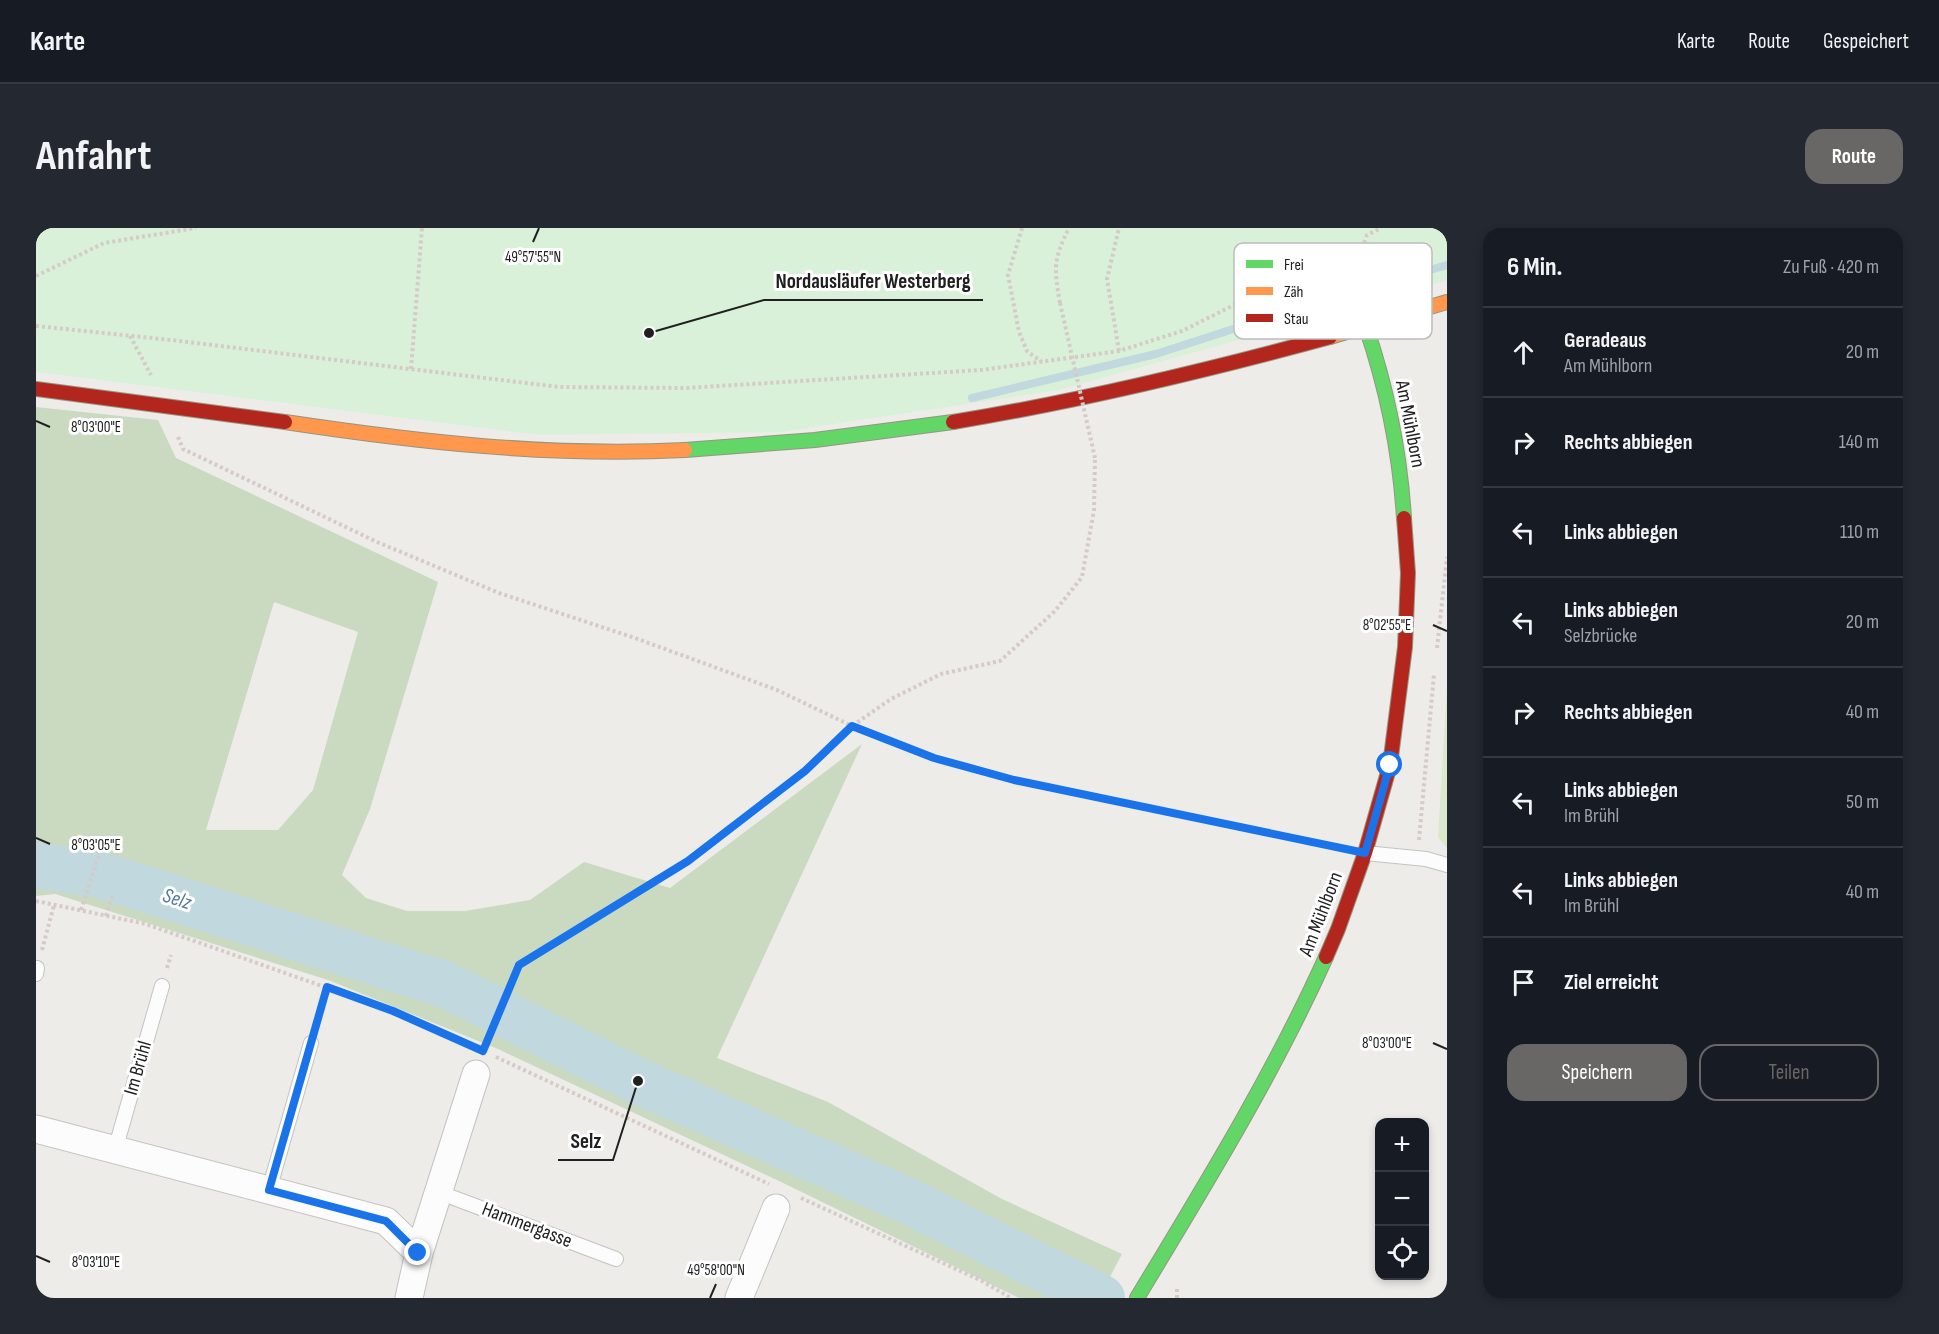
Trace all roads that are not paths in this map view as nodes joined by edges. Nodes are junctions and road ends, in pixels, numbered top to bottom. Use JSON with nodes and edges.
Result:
{"nodes":[{"id":1,"x":1447,"y":302,"type":"edge"},
{"id":2,"x":1432,"y":307,"type":"edge"},
{"id":3,"x":1321,"y":339,"type":"edge"},
{"id":4,"x":1370,"y":339,"type":"edge"},
{"id":5,"x":36,"y":389,"type":"edge"},
{"id":6,"x":1365,"y":853,"type":"junction"},
{"id":7,"x":1447,"y":865,"type":"edge"},
{"id":8,"x":162,"y":986,"type":"dead end"},
{"id":9,"x":311,"y":1043,"type":"road end"},
{"id":10,"x":479,"y":1062,"type":"road end"},
{"id":11,"x":36,"y":1129,"type":"edge"},
{"id":12,"x":115,"y":1150,"type":"junction"},
{"id":13,"x":269,"y":1190,"type":"junction"},
{"id":14,"x":438,"y":1192,"type":"junction"},
{"id":15,"x":780,"y":1196,"type":"road end"},
{"id":16,"x":418,"y":1253,"type":"junction"},
{"id":17,"x":616,"y":1259,"type":"dead end"},
{"id":18,"x":409,"y":1298,"type":"edge"},
{"id":19,"x":739,"y":1298,"type":"edge"},
{"id":20,"x":1137,"y":1298,"type":"edge"}],
"edges":[{"from":1,"to":2,"type":"main road"},
{"from":3,"to":5,"type":"main road"},
{"from":4,"to":6,"type":"main road","name":"Am Mühlborn"},
{"from":6,"to":7,"type":"lane"},
{"from":6,"to":20,"type":"main road","name":"Am Mühlborn"},
{"from":8,"to":12,"type":"lane","name":"Im Brühl"},
{"from":9,"to":13,"type":"lane"},
{"from":10,"to":14,"type":"street"},
{"from":11,"to":12,"type":"street"},
{"from":12,"to":13,"type":"street"},
{"from":13,"to":16,"type":"street"},
{"from":14,"to":16,"type":"street"},
{"from":14,"to":17,"type":"lane","name":"Hammergasse"},
{"from":15,"to":19,"type":"street"},
{"from":16,"to":18,"type":"street"}]}
